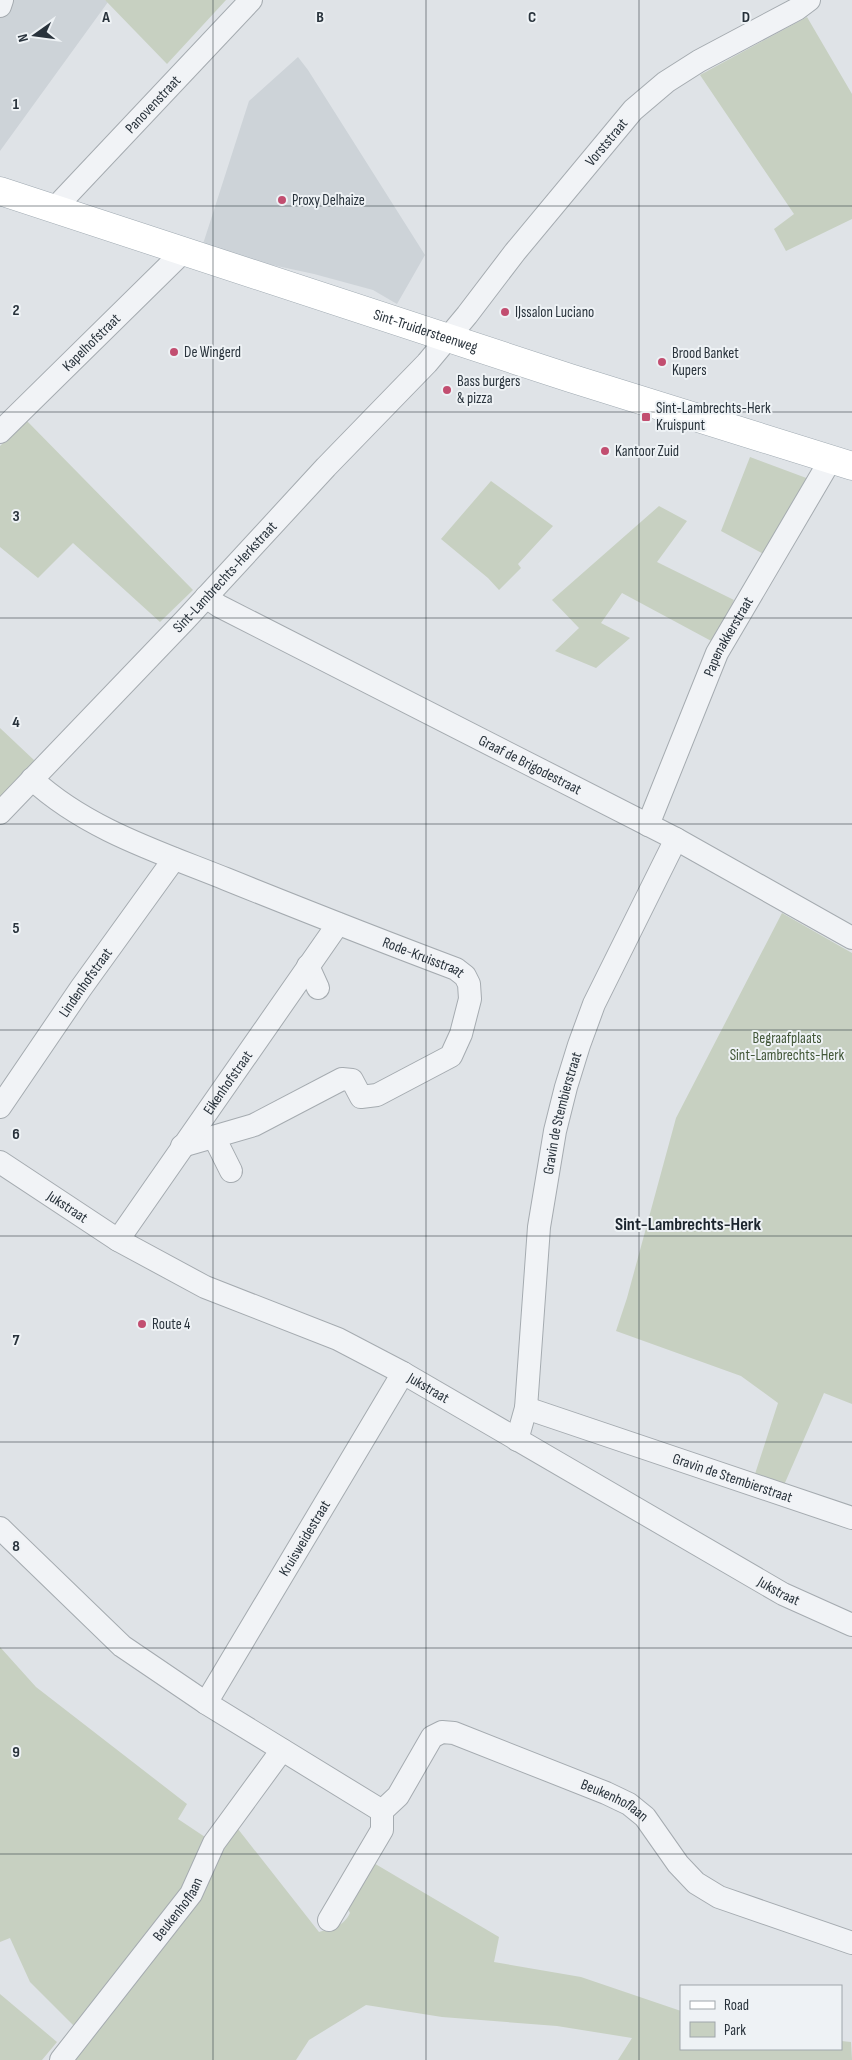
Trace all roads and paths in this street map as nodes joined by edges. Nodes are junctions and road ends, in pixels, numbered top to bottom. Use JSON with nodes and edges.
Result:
{"nodes":[{"id":1,"x":2,"y":0,"type":"edge"},
{"id":2,"x":251,"y":0,"type":"edge"},
{"id":3,"x":809,"y":0,"type":"edge"},
{"id":4,"x":0,"y":6,"type":"edge"},
{"id":5,"x":0,"y":191,"type":"edge"},
{"id":6,"x":54,"y":209,"type":"junction"},
{"id":7,"x":183,"y":252,"type":"junction"},
{"id":8,"x":448,"y":337,"type":"junction"},
{"id":9,"x":0,"y":432,"type":"edge"},
{"id":10,"x":841,"y":462,"type":"edge"},
{"id":11,"x":206,"y":597,"type":"junction"},
{"id":12,"x":32,"y":779,"type":"junction"},
{"id":13,"x":0,"y":813,"type":"edge"},
{"id":14,"x":648,"y":825,"type":"junction"},
{"id":15,"x":676,"y":839,"type":"junction"},
{"id":16,"x":174,"y":858,"type":"junction"},
{"id":17,"x":338,"y":924,"type":"junction"},
{"id":18,"x":368,"y":936,"type":"junction"},
{"id":19,"x":852,"y":938,"type":"edge"},
{"id":20,"x":380,"y":958,"type":"dead end"},
{"id":21,"x":308,"y":966,"type":"junction"},
{"id":22,"x":318,"y":988,"type":"dead end"},
{"id":23,"x":0,"y":1107,"type":"edge"},
{"id":24,"x":214,"y":1137,"type":"junction"},
{"id":25,"x":182,"y":1146,"type":"junction"},
{"id":26,"x":0,"y":1162,"type":"edge"},
{"id":27,"x":231,"y":1171,"type":"dead end"},
{"id":28,"x":154,"y":1186,"type":"junction"},
{"id":29,"x":163,"y":1208,"type":"dead end"},
{"id":30,"x":118,"y":1240,"type":"junction"},
{"id":31,"x":403,"y":1372,"type":"junction"},
{"id":32,"x":526,"y":1408,"type":"junction"},
{"id":33,"x":517,"y":1440,"type":"junction"},
{"id":34,"x":852,"y":1518,"type":"edge"},
{"id":35,"x":0,"y":1528,"type":"edge"},
{"id":36,"x":852,"y":1624,"type":"edge"},
{"id":37,"x":206,"y":1704,"type":"junction"},
{"id":38,"x":282,"y":1750,"type":"junction"},
{"id":39,"x":382,"y":1811,"type":"junction"},
{"id":40,"x":329,"y":1920,"type":"dead end"},
{"id":41,"x":852,"y":1943,"type":"edge"},
{"id":42,"x":61,"y":2060,"type":"edge"}],
"edges":[{"from":1,"to":4,"type":"street"},
{"from":2,"to":6,"type":"street","name":"Panovenstraat"},
{"from":3,"to":8,"type":"street","name":"Vorststraat"},
{"from":5,"to":6,"type":"main road","name":"Sint-Truidersteenweg"},
{"from":6,"to":7,"type":"main road","name":"Sint-Truidersteenweg"},
{"from":7,"to":8,"type":"main road","name":"Sint-Truidersteenweg"},
{"from":7,"to":9,"type":"street","name":"Kapelhofstraat"},
{"from":8,"to":10,"type":"main road","name":"Sint-Truidersteenweg"},
{"from":8,"to":11,"type":"street","name":"Sint-Lambrechts-Herkstraat"},
{"from":10,"to":14,"type":"street","name":"Papenakkerstraat"},
{"from":11,"to":12,"type":"street","name":"Sint-Lambrechts-Herkstraat"},
{"from":11,"to":14,"type":"street","name":"Graaf de Brigodestraat"},
{"from":12,"to":13,"type":"street","name":"Sint-Lambrechts-Herkstraat"},
{"from":12,"to":16,"type":"street","name":"Rode-Kruisstraat"},
{"from":14,"to":15,"type":"street","name":"Graaf de Brigodestraat"},
{"from":15,"to":19,"type":"street","name":"Graaf de Brigodestraat"},
{"from":15,"to":32,"type":"street","name":"Gravin de Stembierstraat"},
{"from":16,"to":17,"type":"street","name":"Rode-Kruisstraat"},
{"from":16,"to":23,"type":"street","name":"Lindenhofstraat"},
{"from":17,"to":18,"type":"street","name":"Rode-Kruisstraat"},
{"from":17,"to":21,"type":"street","name":"Eikenhofstraat"},
{"from":18,"to":20,"type":"street"},
{"from":18,"to":24,"type":"street","name":"Rode-Kruisstraat"},
{"from":21,"to":22,"type":"street"},
{"from":21,"to":25,"type":"street","name":"Eikenhofstraat"},
{"from":24,"to":25,"type":"street","name":"Rode-Kruisstraat"},
{"from":24,"to":27,"type":"street"},
{"from":25,"to":28,"type":"street","name":"Eikenhofstraat"},
{"from":26,"to":30,"type":"street","name":"Jukstraat"},
{"from":28,"to":29,"type":"street"},
{"from":28,"to":30,"type":"street","name":"Eikenhofstraat"},
{"from":30,"to":31,"type":"street","name":"Jukstraat"},
{"from":31,"to":33,"type":"street","name":"Jukstraat"},
{"from":31,"to":37,"type":"street","name":"Kruisweidestraat"},
{"from":32,"to":33,"type":"street","name":"Gravin de Stembierstraat"},
{"from":32,"to":34,"type":"street","name":"Gravin de Stembierstraat"},
{"from":33,"to":36,"type":"street","name":"Jukstraat"},
{"from":35,"to":37,"type":"street"},
{"from":37,"to":38,"type":"street"},
{"from":38,"to":39,"type":"street"},
{"from":38,"to":42,"type":"street","name":"Beukenhoflaan"},
{"from":39,"to":40,"type":"street"},
{"from":39,"to":41,"type":"street","name":"Beukenhoflaan"}]}
